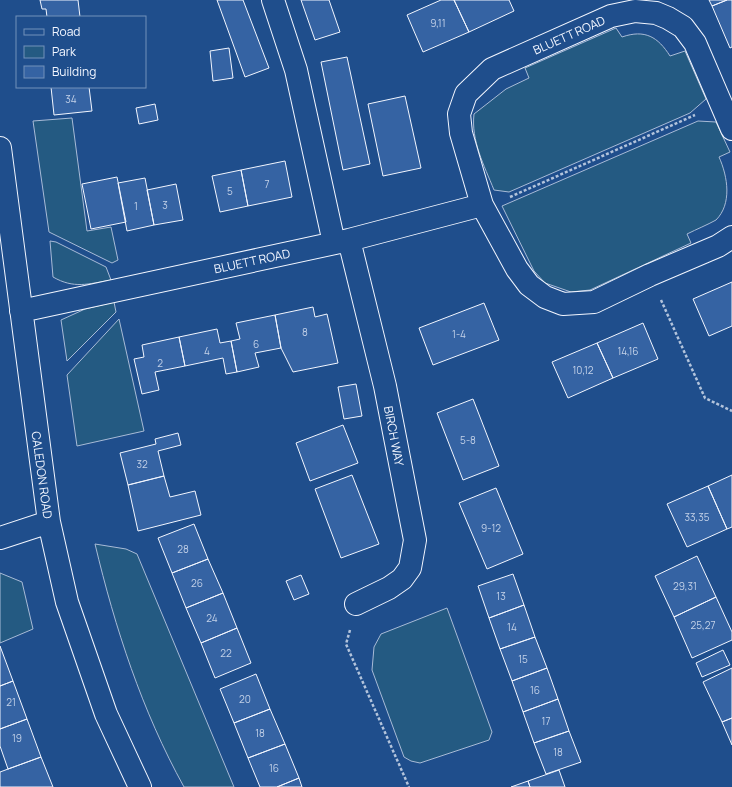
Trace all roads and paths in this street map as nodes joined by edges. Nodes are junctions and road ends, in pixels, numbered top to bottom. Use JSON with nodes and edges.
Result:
{"nodes":[{"id":1,"x":273,"y":0,"type":"edge"},
{"id":2,"x":721,"y":103,"type":"junction"},
{"id":3,"x":732,"y":129,"type":"edge"},
{"id":4,"x":0,"y":148,"type":"edge"},
{"id":5,"x":482,"y":205,"type":"junction"},
{"id":6,"x":732,"y":237,"type":"edge"},
{"id":7,"x":341,"y":242,"type":"junction"},
{"id":8,"x":650,"y":275,"type":"junction"},
{"id":9,"x":21,"y":310,"type":"junction"},
{"id":10,"x":732,"y":411,"type":"edge"},
{"id":11,"x":48,"y":522,"type":"junction"},
{"id":12,"x":0,"y":538,"type":"edge"},
{"id":13,"x":356,"y":604,"type":"joint"},
{"id":14,"x":140,"y":787,"type":"edge"},
{"id":15,"x":409,"y":787,"type":"edge"}],
"edges":[{"from":1,"to":7,"type":"street","name":"BIRCH WAY"},
{"from":2,"to":3,"type":"street","name":"BLUETT ROAD"},
{"from":2,"to":5,"type":"path"},
{"from":2,"to":5,"type":"street","name":"BLUETT ROAD"},
{"from":4,"to":9,"type":"street","name":"CALEDON ROAD"},
{"from":5,"to":7,"type":"street","name":"BLUETT ROAD"},
{"from":5,"to":8,"type":"street","name":"BLUETT ROAD"},
{"from":6,"to":8,"type":"street","name":"BLUETT ROAD"},
{"from":7,"to":9,"type":"street","name":"BLUETT ROAD"},
{"from":7,"to":13,"type":"street","name":"BIRCH WAY"},
{"from":8,"to":10,"type":"path"},
{"from":9,"to":11,"type":"street","name":"CALEDON ROAD"},
{"from":11,"to":12,"type":"street"},
{"from":11,"to":14,"type":"street","name":"CALEDON ROAD"},
{"from":13,"to":15,"type":"path"}]}
